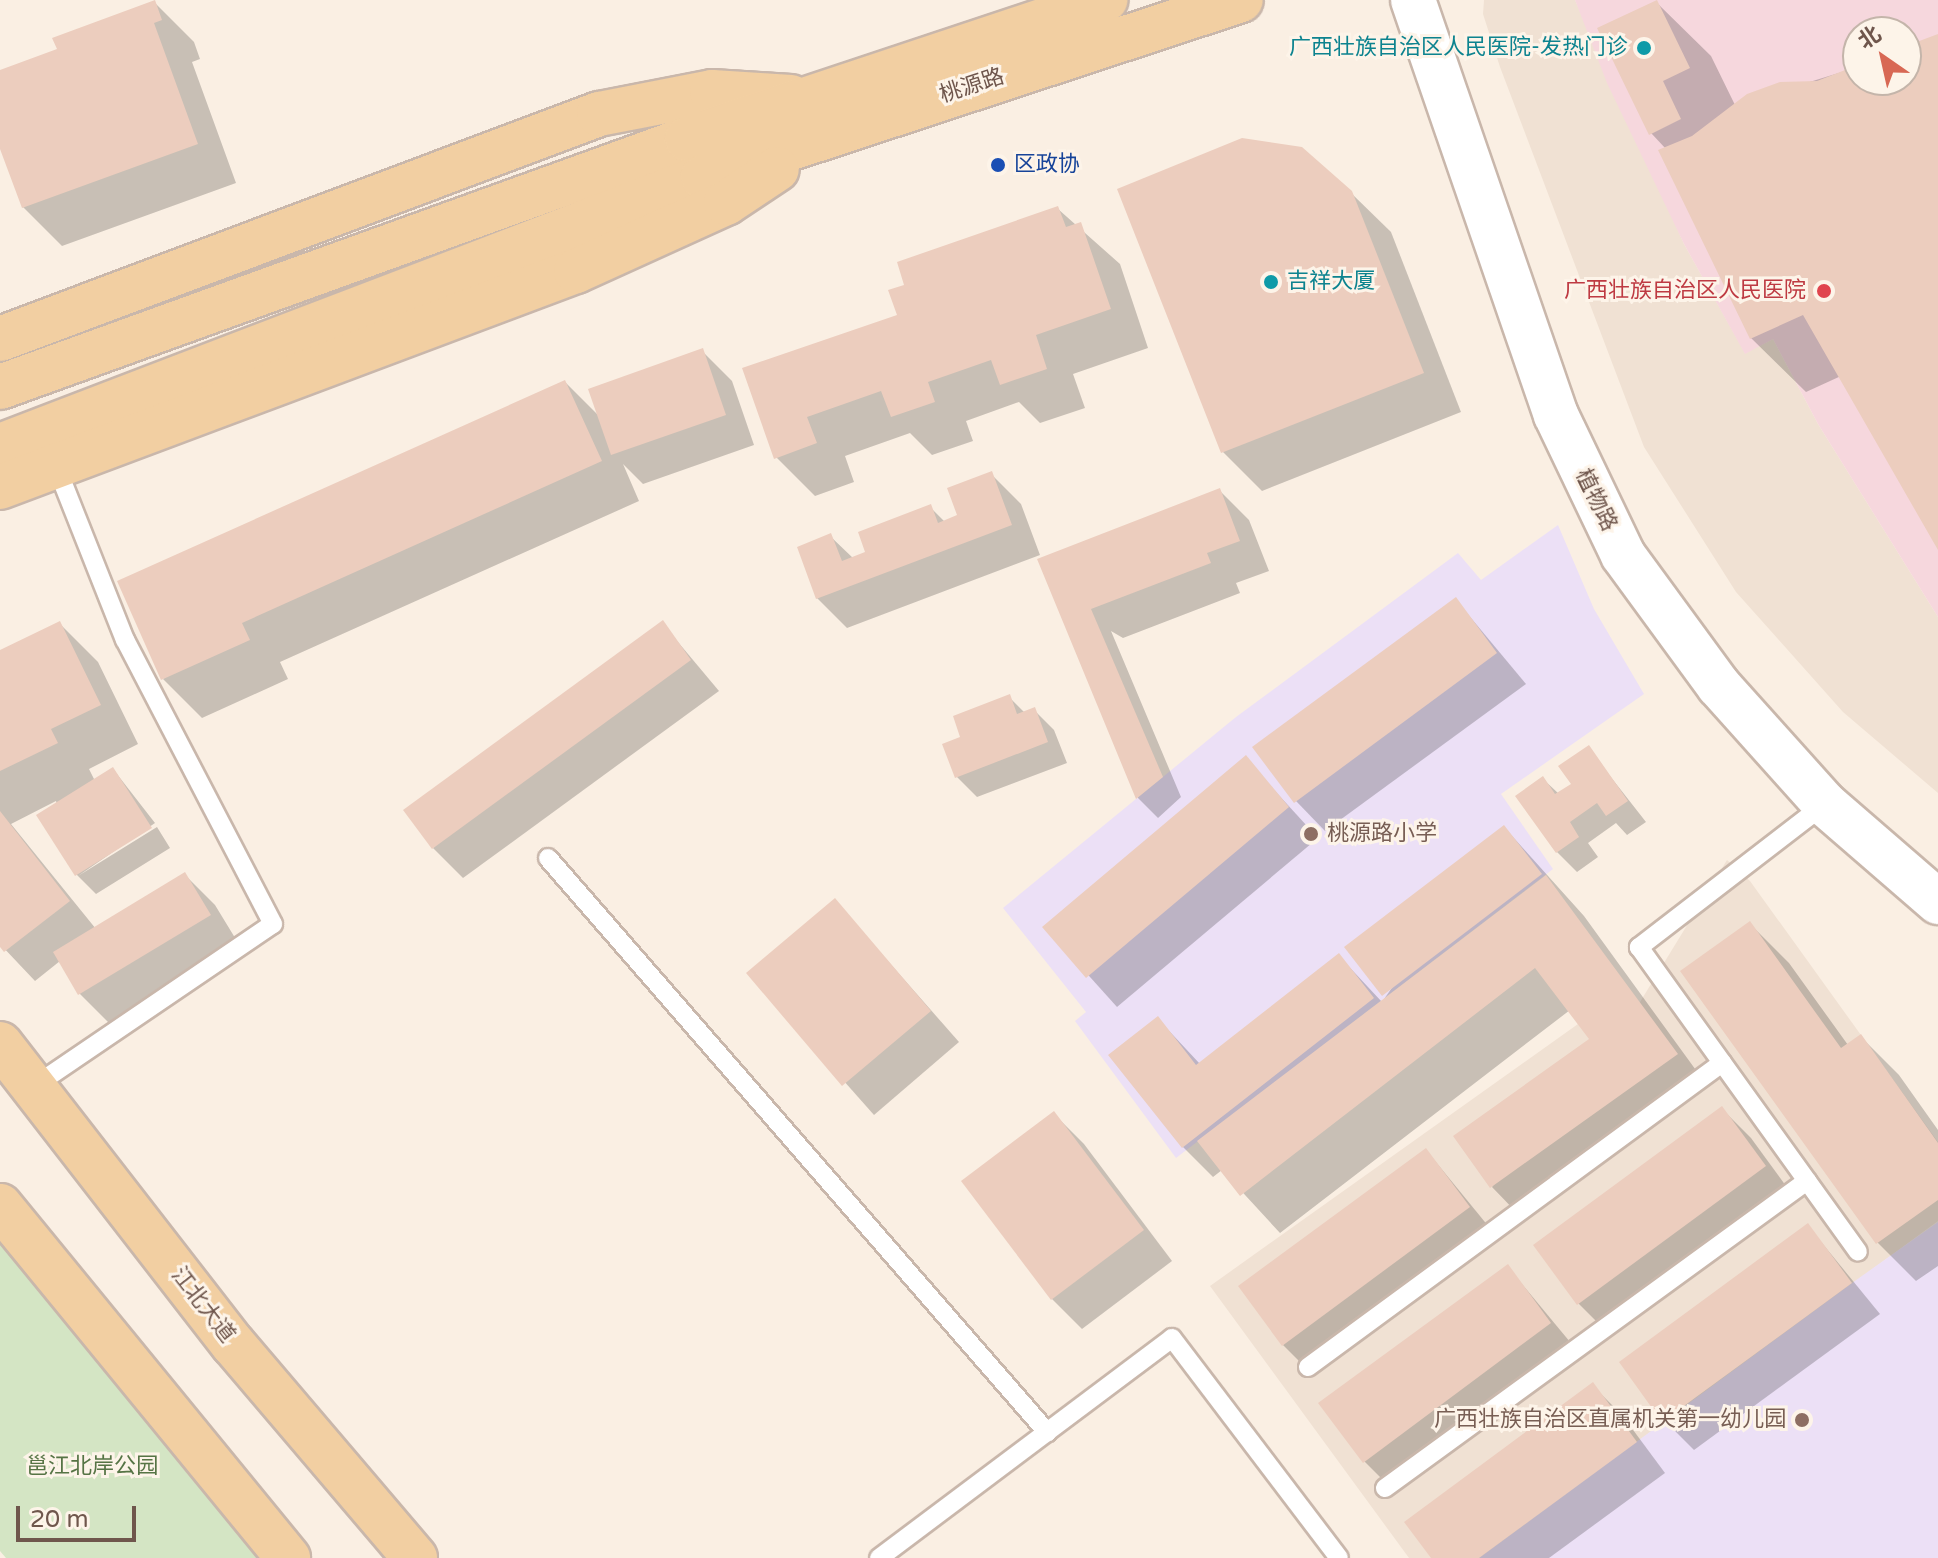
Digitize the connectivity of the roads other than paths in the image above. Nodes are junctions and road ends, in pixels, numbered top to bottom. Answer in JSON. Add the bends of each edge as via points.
{"nodes":[{"id":1,"x":1241,"y":0,"type":"edge"},
{"id":2,"x":1413,"y":0,"type":"edge"},
{"id":3,"x":1087,"y":4,"type":"edge"},
{"id":4,"x":830,"y":114,"type":"junction"},
{"id":5,"x":695,"y":158,"type":"junction"},
{"id":6,"x":0,"y":339,"type":"edge"},
{"id":7,"x":0,"y":387,"type":"edge"},
{"id":8,"x":0,"y":446,"type":"edge"},
{"id":9,"x":55,"y":466,"type":"junction"},
{"id":10,"x":0,"y":487,"type":"edge"},
{"id":11,"x":1825,"y":804,"type":"junction"},
{"id":12,"x":548,"y":858,"type":"dead end"},
{"id":13,"x":1933,"y":889,"type":"edge"},
{"id":14,"x":0,"y":1044,"type":"edge"},
{"id":15,"x":1722,"y":1063,"type":"junction"},
{"id":16,"x":33,"y":1087,"type":"junction"},
{"id":17,"x":1807,"y":1181,"type":"junction"},
{"id":18,"x":0,"y":1206,"type":"edge"},
{"id":19,"x":1858,"y":1252,"type":"dead end"},
{"id":20,"x":1308,"y":1367,"type":"dead end"},
{"id":21,"x":1047,"y":1432,"type":"junction"},
{"id":22,"x":1385,"y":1488,"type":"dead end"},
{"id":23,"x":288,"y":1558,"type":"edge"},
{"id":24,"x":415,"y":1558,"type":"edge"},
{"id":25,"x":879,"y":1558,"type":"edge"},
{"id":26,"x":1339,"y":1558,"type":"edge"}],
"edges":[{"from":1,"to":4,"type":"main road","name":"桃源路"},
{"from":2,"to":11,"type":"main road","name":"植物路","via":[[1556,415],[1623,555],[1719,686]]},
{"from":3,"to":4,"type":"main road","name":"桃源路"},
{"from":4,"to":5,"type":"main road","name":"桃源路"},
{"from":4,"to":6,"type":"main road","via":[[712,92],[599,114]]},
{"from":4,"to":9,"type":"main road","via":[[726,203],[576,271]]},
{"from":5,"to":7,"type":"main road"},
{"from":5,"to":8,"type":"main road"},
{"from":9,"to":10,"type":"main road"},
{"from":9,"to":16,"type":"lane","via":[[125,640],[273,924]]},
{"from":11,"to":13,"type":"main road","name":"植物路"},
{"from":11,"to":15,"type":"lane","via":[[1639,947]]},
{"from":12,"to":21,"type":"lane"},
{"from":14,"to":16,"type":"main road","name":"江北大道"},
{"from":15,"to":17,"type":"lane"},
{"from":15,"to":20,"type":"lane"},
{"from":16,"to":24,"type":"main road","name":"江北大道","via":[[233,1344]]},
{"from":17,"to":19,"type":"lane"},
{"from":17,"to":22,"type":"lane"},
{"from":18,"to":23,"type":"main road"},
{"from":21,"to":25,"type":"lane"},
{"from":21,"to":26,"type":"lane","via":[[1172,1338]]}]}
